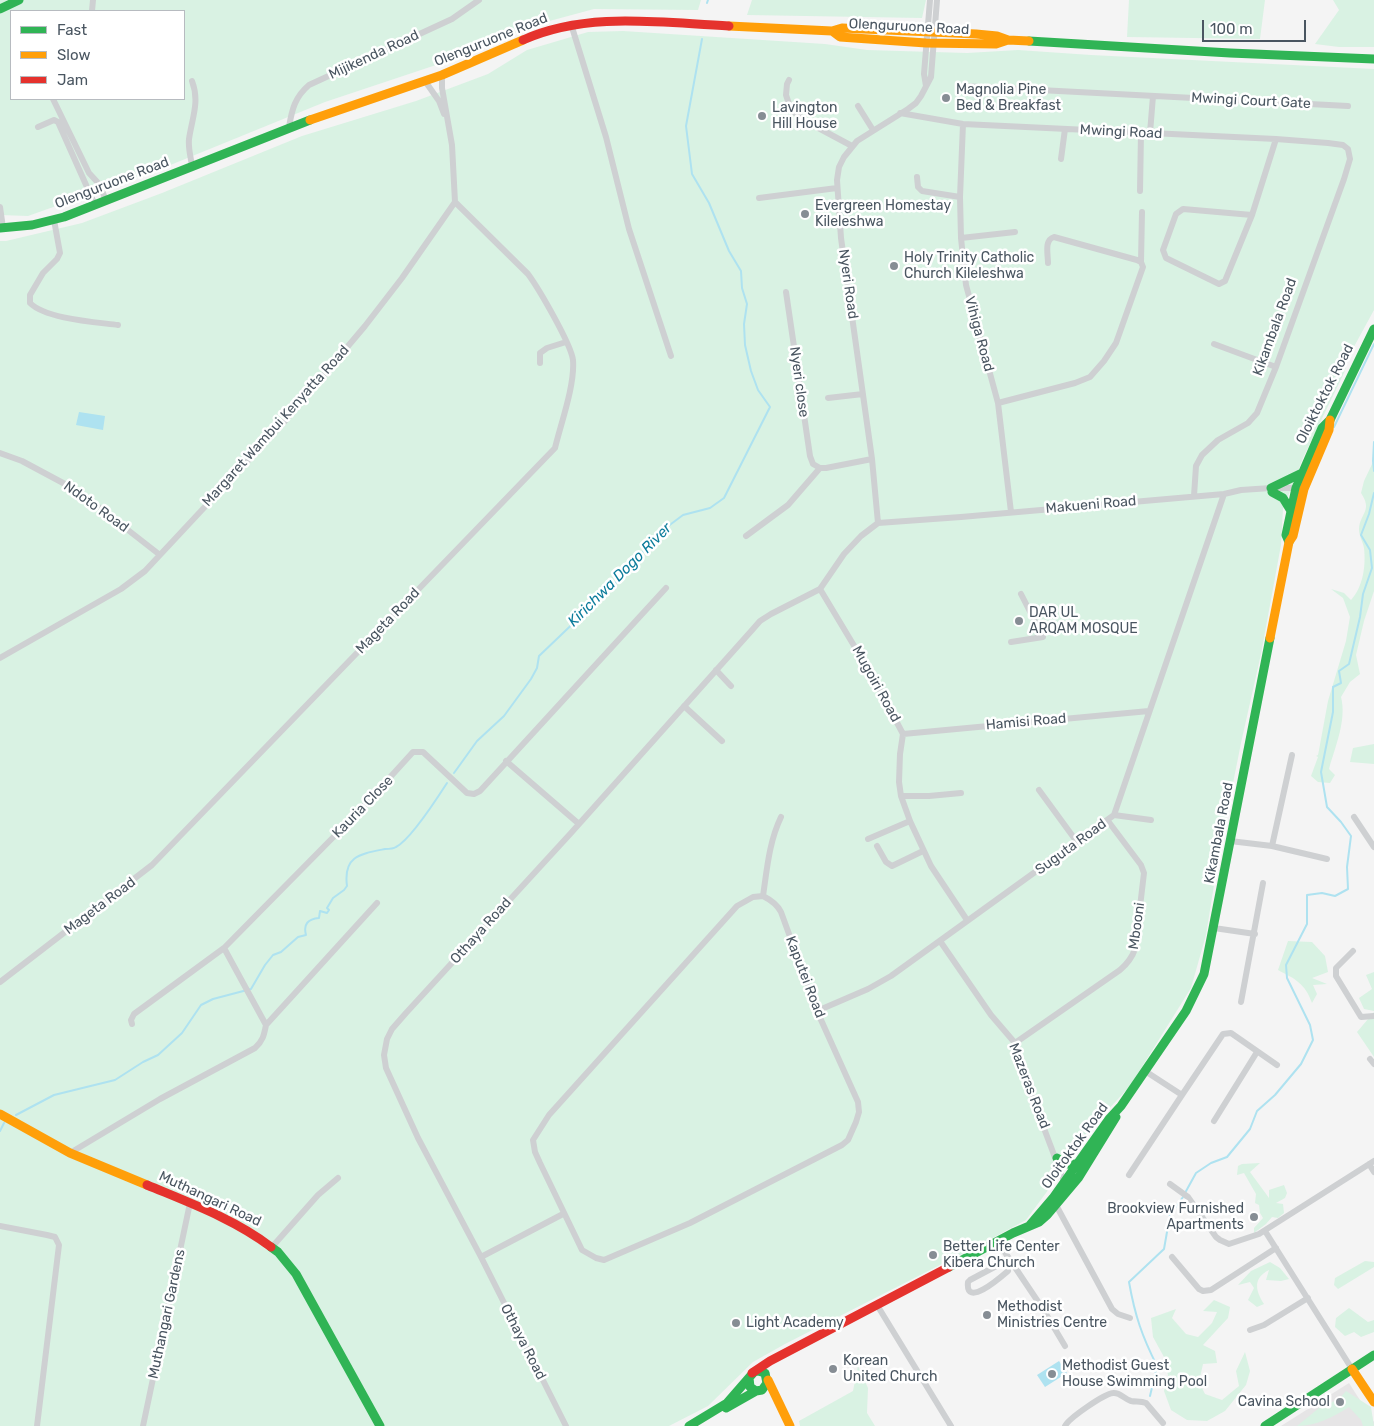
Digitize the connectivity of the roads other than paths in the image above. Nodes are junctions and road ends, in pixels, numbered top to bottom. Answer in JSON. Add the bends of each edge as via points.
{"nodes":[{"id":1,"x":20,"y":0,"type":"edge"},
{"id":2,"x":480,"y":0,"type":"edge"},
{"id":3,"x":930,"y":0,"type":"edge"},
{"id":4,"x":937,"y":0,"type":"edge"},
{"id":5,"x":0,"y":9,"type":"edge"},
{"id":6,"x":571,"y":24,"type":"junction"},
{"id":7,"x":832,"y":31,"type":"junction"},
{"id":8,"x":931,"y":32,"type":"junction"},
{"id":9,"x":1008,"y":40,"type":"junction"},
{"id":10,"x":930,"y":43,"type":"junction"},
{"id":11,"x":1374,"y":60,"type":"edge"},
{"id":12,"x":442,"y":75,"type":"junction"},
{"id":13,"x":789,"y":80,"type":"dead end"},
{"id":14,"x":192,"y":81,"type":"dead end"},
{"id":15,"x":425,"y":81,"type":"junction"},
{"id":16,"x":962,"y":86,"type":"dead end"},
{"id":17,"x":1153,"y":96,"type":"junction"},
{"id":18,"x":53,"y":100,"type":"edge"},
{"id":19,"x":858,"y":106,"type":"dead end"},
{"id":20,"x":1348,"y":106,"type":"dead end"},
{"id":21,"x":900,"y":113,"type":"junction"},
{"id":22,"x":448,"y":124,"type":"junction"},
{"id":23,"x":963,"y":124,"type":"junction"},
{"id":24,"x":38,"y":127,"type":"dead end"},
{"id":25,"x":289,"y":127,"type":"junction"},
{"id":26,"x":1066,"y":129,"type":"junction"},
{"id":27,"x":873,"y":130,"type":"junction"},
{"id":28,"x":1141,"y":133,"type":"junction"},
{"id":29,"x":1150,"y":133,"type":"junction"},
{"id":30,"x":1276,"y":139,"type":"junction"},
{"id":31,"x":852,"y":146,"type":"junction"},
{"id":32,"x":1343,"y":146,"type":"joint"},
{"id":33,"x":1061,"y":159,"type":"dead end"},
{"id":34,"x":192,"y":167,"type":"junction"},
{"id":35,"x":917,"y":177,"type":"dead end"},
{"id":36,"x":838,"y":188,"type":"junction"},
{"id":37,"x":1140,"y":191,"type":"dead end"},
{"id":38,"x":960,"y":197,"type":"junction"},
{"id":39,"x":759,"y":198,"type":"dead end"},
{"id":40,"x":106,"y":202,"type":"junction"},
{"id":41,"x":455,"y":202,"type":"junction"},
{"id":42,"x":95,"y":205,"type":"junction"},
{"id":43,"x":0,"y":207,"type":"edge"},
{"id":44,"x":1142,"y":212,"type":"dead end"},
{"id":45,"x":1252,"y":215,"type":"junction"},
{"id":46,"x":54,"y":220,"type":"junction"},
{"id":47,"x":2,"y":228,"type":"edge"},
{"id":48,"x":1015,"y":232,"type":"dead end"},
{"id":49,"x":961,"y":238,"type":"junction"},
{"id":50,"x":1141,"y":262,"type":"junction"},
{"id":51,"x":1048,"y":263,"type":"dead end"},
{"id":52,"x":786,"y":292,"type":"dead end"},
{"id":53,"x":118,"y":325,"type":"dead end"},
{"id":54,"x":1374,"y":328,"type":"edge"},
{"id":55,"x":566,"y":342,"type":"junction"},
{"id":56,"x":1214,"y":344,"type":"dead end"},
{"id":57,"x":671,"y":356,"type":"dead end"},
{"id":58,"x":540,"y":363,"type":"dead end"},
{"id":59,"x":1276,"y":367,"type":"junction"},
{"id":60,"x":863,"y":394,"type":"junction"},
{"id":61,"x":828,"y":398,"type":"dead end"},
{"id":62,"x":998,"y":403,"type":"junction"},
{"id":63,"x":1330,"y":420,"type":"junction"},
{"id":64,"x":0,"y":453,"type":"edge"},
{"id":65,"x":872,"y":459,"type":"junction"},
{"id":66,"x":820,"y":468,"type":"junction"},
{"id":67,"x":1302,"y":473,"type":"junction"},
{"id":68,"x":1271,"y":490,"type":"junction"},
{"id":69,"x":1299,"y":491,"type":"junction"},
{"id":70,"x":1224,"y":494,"type":"junction"},
{"id":71,"x":1194,"y":496,"type":"junction"},
{"id":72,"x":1291,"y":511,"type":"junction"},
{"id":73,"x":1011,"y":512,"type":"junction"},
{"id":74,"x":878,"y":522,"type":"junction"},
{"id":75,"x":746,"y":536,"type":"dead end"},
{"id":76,"x":1289,"y":542,"type":"junction"},
{"id":77,"x":160,"y":555,"type":"junction"},
{"id":78,"x":666,"y":588,"type":"dead end"},
{"id":79,"x":820,"y":589,"type":"junction"},
{"id":80,"x":1021,"y":594,"type":"dead end"},
{"id":81,"x":1011,"y":642,"type":"dead end"},
{"id":82,"x":0,"y":658,"type":"edge"},
{"id":83,"x":716,"y":670,"type":"junction"},
{"id":84,"x":731,"y":686,"type":"dead end"},
{"id":85,"x":684,"y":706,"type":"junction"},
{"id":86,"x":1149,"y":711,"type":"junction"},
{"id":87,"x":903,"y":734,"type":"junction"},
{"id":88,"x":722,"y":741,"type":"dead end"},
{"id":89,"x":1292,"y":755,"type":"dead end"},
{"id":90,"x":506,"y":761,"type":"junction"},
{"id":91,"x":1039,"y":790,"type":"dead end"},
{"id":92,"x":961,"y":793,"type":"dead end"},
{"id":93,"x":901,"y":796,"type":"junction"},
{"id":94,"x":1114,"y":815,"type":"junction"},
{"id":95,"x":781,"y":817,"type":"dead end"},
{"id":96,"x":1354,"y":817,"type":"dead end"},
{"id":97,"x":1151,"y":820,"type":"dead end"},
{"id":98,"x":910,"y":821,"type":"junction"},
{"id":99,"x":1108,"y":821,"type":"junction"},
{"id":100,"x":579,"y":824,"type":"junction"},
{"id":101,"x":868,"y":839,"type":"dead end"},
{"id":102,"x":1230,"y":841,"type":"junction"},
{"id":103,"x":1077,"y":842,"type":"junction"},
{"id":104,"x":878,"y":846,"type":"dead end"},
{"id":105,"x":1272,"y":846,"type":"junction"},
{"id":106,"x":1374,"y":847,"type":"edge"},
{"id":107,"x":923,"y":851,"type":"junction"},
{"id":108,"x":1327,"y":859,"type":"dead end"},
{"id":109,"x":1263,"y":883,"type":"dead end"},
{"id":110,"x":763,"y":896,"type":"junction"},
{"id":111,"x":377,"y":903,"type":"dead end"},
{"id":112,"x":968,"y":920,"type":"junction"},
{"id":113,"x":1214,"y":928,"type":"junction"},
{"id":114,"x":1255,"y":934,"type":"junction"},
{"id":115,"x":940,"y":941,"type":"junction"},
{"id":116,"x":224,"y":948,"type":"junction"},
{"id":117,"x":1352,"y":950,"type":"dead end"},
{"id":118,"x":0,"y":982,"type":"edge"},
{"id":119,"x":1242,"y":1002,"type":"dead end"},
{"id":120,"x":817,"y":1011,"type":"junction"},
{"id":121,"x":1374,"y":1016,"type":"edge"},
{"id":122,"x":132,"y":1024,"type":"dead end"},
{"id":123,"x":266,"y":1025,"type":"junction"},
{"id":124,"x":1015,"y":1043,"type":"junction"},
{"id":125,"x":1256,"y":1052,"type":"junction"},
{"id":126,"x":1277,"y":1065,"type":"dead end"},
{"id":127,"x":1146,"y":1071,"type":"junction"},
{"id":128,"x":1182,"y":1095,"type":"junction"},
{"id":129,"x":1121,"y":1106,"type":"junction"},
{"id":130,"x":0,"y":1114,"type":"edge"},
{"id":131,"x":1214,"y":1121,"type":"dead end"},
{"id":132,"x":70,"y":1153,"type":"junction"},
{"id":133,"x":1056,"y":1158,"type":"junction"},
{"id":134,"x":1088,"y":1162,"type":"junction"},
{"id":135,"x":1372,"y":1163,"type":"edge"},
{"id":136,"x":1077,"y":1164,"type":"junction"},
{"id":137,"x":1374,"y":1172,"type":"edge"},
{"id":138,"x":1129,"y":1175,"type":"dead end"},
{"id":139,"x":338,"y":1178,"type":"dead end"},
{"id":140,"x":1067,"y":1180,"type":"junction"},
{"id":141,"x":1170,"y":1184,"type":"dead end"},
{"id":142,"x":190,"y":1203,"type":"junction"},
{"id":143,"x":1056,"y":1205,"type":"junction"},
{"id":144,"x":563,"y":1214,"type":"junction"},
{"id":145,"x":1030,"y":1225,"type":"junction"},
{"id":146,"x":0,"y":1226,"type":"edge"},
{"id":147,"x":1265,"y":1231,"type":"junction"},
{"id":148,"x":998,"y":1242,"type":"junction"},
{"id":149,"x":272,"y":1247,"type":"junction"},
{"id":150,"x":1276,"y":1248,"type":"junction"},
{"id":151,"x":481,"y":1257,"type":"junction"},
{"id":152,"x":1172,"y":1257,"type":"dead end"},
{"id":153,"x":1002,"y":1263,"type":"dead end"},
{"id":154,"x":1008,"y":1272,"type":"dead end"},
{"id":155,"x":1308,"y":1298,"type":"junction"},
{"id":156,"x":877,"y":1305,"type":"junction"},
{"id":157,"x":1130,"y":1318,"type":"dead end"},
{"id":158,"x":1250,"y":1330,"type":"dead end"},
{"id":159,"x":1065,"y":1346,"type":"dead end"},
{"id":160,"x":790,"y":1351,"type":"junction"},
{"id":161,"x":1374,"y":1355,"type":"edge"},
{"id":162,"x":1352,"y":1369,"type":"junction"},
{"id":163,"x":750,"y":1375,"type":"junction"},
{"id":164,"x":768,"y":1380,"type":"junction"},
{"id":165,"x":758,"y":1391,"type":"junction"},
{"id":166,"x":1374,"y":1402,"type":"edge"},
{"id":167,"x":716,"y":1412,"type":"junction"},
{"id":168,"x":788,"y":1423,"type":"edge"},
{"id":169,"x":1163,"y":1423,"type":"dead end"},
{"id":170,"x":37,"y":1426,"type":"edge"},
{"id":171,"x":144,"y":1426,"type":"edge"},
{"id":172,"x":380,"y":1426,"type":"edge"},
{"id":173,"x":566,"y":1426,"type":"edge"},
{"id":174,"x":689,"y":1426,"type":"edge"},
{"id":175,"x":951,"y":1426,"type":"edge"},
{"id":176,"x":1065,"y":1426,"type":"edge"},
{"id":177,"x":1265,"y":1426,"type":"edge"}],
"edges":[{"from":1,"to":5,"type":"street"},
{"from":2,"to":25,"type":"street","name":"Mijikenda Road","via":[[452,19],[310,86],[296,100]]},
{"from":3,"to":8,"type":"street","name":"Nyeri Road"},
{"from":4,"to":8,"type":"street","name":"Nyeri Road"},
{"from":6,"to":7,"type":"street","name":"Olenguruone Road","via":[[606,21]]},
{"from":6,"to":12,"type":"street","name":"Olenguruone Road","via":[[538,33]]},
{"from":6,"to":57,"type":"street","via":[[606,137],[629,229]]},
{"from":7,"to":8,"type":"street","via":[[842,28]]},
{"from":7,"to":10,"type":"street","name":"Olenguruone Road","via":[[840,37]]},
{"from":8,"to":9,"type":"street","via":[[997,36]]},
{"from":8,"to":10,"type":"street","name":"Nyeri Road"},
{"from":9,"to":10,"type":"street","name":"Olenguruone Road","via":[[996,44]]},
{"from":9,"to":11,"type":"street","name":"Olenguruone Road"},
{"from":10,"to":21,"type":"street","name":"Nyeri Road","via":[[931,77],[916,103]]},
{"from":12,"to":15,"type":"street","name":"Olenguruone Road"},
{"from":12,"to":22,"type":"street"},
{"from":13,"to":31,"type":"street","via":[[786,95],[791,110]]},
{"from":14,"to":34,"type":"street","via":[[197,93],[189,140]]},
{"from":15,"to":22,"type":"street","via":[[440,101]]},
{"from":15,"to":25,"type":"street","name":"Olenguruone Road"},
{"from":16,"to":17,"type":"street","name":"Mwingi Court Gate"},
{"from":17,"to":20,"type":"street","name":"Mwingi Court Gate"},
{"from":17,"to":29,"type":"street"},
{"from":18,"to":40,"type":"street","via":[[89,173],[100,184]]},
{"from":19,"to":27,"type":"street"},
{"from":21,"to":23,"type":"street","name":"Mwingi Road"},
{"from":21,"to":27,"type":"street","name":"Nyeri Road"},
{"from":22,"to":41,"type":"street"},
{"from":23,"to":26,"type":"street","name":"Mwingi Road"},
{"from":23,"to":38,"type":"street","name":"Vihiga Road"},
{"from":24,"to":42,"type":"street","via":[[54,120],[58,122]]},
{"from":25,"to":34,"type":"street","name":"Olenguruone Road"},
{"from":26,"to":28,"type":"street","name":"Mwingi Road"},
{"from":26,"to":33,"type":"street"},
{"from":27,"to":31,"type":"street","name":"Nyeri Road"},
{"from":28,"to":29,"type":"street","name":"Mwingi Road"},
{"from":28,"to":37,"type":"street"},
{"from":29,"to":30,"type":"street","name":"Mwingi Road"},
{"from":30,"to":32,"type":"street","name":"Mwingi Road"},
{"from":30,"to":45,"type":"street"},
{"from":31,"to":36,"type":"street","name":"Nyeri Road","via":[[839,167]]},
{"from":32,"to":59,"type":"street","name":"Kikambala Road","via":[[1350,155],[1347,169]]},
{"from":34,"to":40,"type":"street","name":"Olenguruone Road"},
{"from":35,"to":38,"type":"street","via":[[922,191]]},
{"from":36,"to":39,"type":"street"},
{"from":36,"to":60,"type":"street","name":"Nyeri Road","via":[[841,238]]},
{"from":38,"to":49,"type":"street","name":"Vihiga Road"},
{"from":40,"to":42,"type":"street","name":"Olenguruone Road"},
{"from":41,"to":55,"type":"street","name":"Mageta Road","via":[[528,274]]},
{"from":41,"to":77,"type":"street","name":"Margaret Wambui Kenyatta Road","via":[[365,326],[284,422]]},
{"from":42,"to":46,"type":"street","name":"Olenguruone Road"},
{"from":43,"to":47,"type":"street"},
{"from":44,"to":50,"type":"street"},
{"from":45,"to":45,"type":"street","via":[[1222,283],[1205,278],[1164,255],[1163,250],[1179,210]]},
{"from":46,"to":47,"type":"street","name":"Olenguruone Road"},
{"from":46,"to":53,"type":"street","via":[[60,253],[43,273],[30,295],[30,303],[64,318]]},
{"from":48,"to":49,"type":"street"},
{"from":49,"to":62,"type":"street","name":"Vihiga Road","via":[[970,302]]},
{"from":50,"to":51,"type":"street","via":[[1054,237],[1048,241]]},
{"from":50,"to":62,"type":"street","via":[[1143,271],[1116,343],[1090,376]]},
{"from":52,"to":66,"type":"street","name":"Nyeri close","via":[[810,456],[813,464]]},
{"from":54,"to":63,"type":"street","name":"Oloiktoktok Road"},
{"from":55,"to":58,"type":"street","via":[[544,349],[540,353]]},
{"from":55,"to":118,"type":"street","name":"Mageta Road","via":[[572,355],[572,375],[555,448],[158,860]]},
{"from":56,"to":59,"type":"street"},
{"from":59,"to":71,"type":"street","name":"Kikambala Road","via":[[1253,419],[1209,447],[1198,460]]},
{"from":60,"to":61,"type":"street"},
{"from":60,"to":65,"type":"street","name":"Nyeri Road"},
{"from":62,"to":73,"type":"street","name":"Vihiga Road"},
{"from":63,"to":67,"type":"street","name":"Oloiktoktok Road","via":[[1322,428]]},
{"from":63,"to":69,"type":"street","via":[[1329,430]]},
{"from":64,"to":77,"type":"street","name":"Ndoto Road","via":[[78,491]]},
{"from":65,"to":66,"type":"street"},
{"from":65,"to":74,"type":"street","name":"Nyeri Road"},
{"from":66,"to":75,"type":"street","via":[[788,505]]},
{"from":67,"to":68,"type":"street"},
{"from":67,"to":69,"type":"street","name":"Oloiktoktok Road"},
{"from":68,"to":69,"type":"street","name":"Makueni Road"},
{"from":68,"to":70,"type":"street","name":"Makueni Road"},
{"from":68,"to":72,"type":"street","via":[[1283,498]]},
{"from":69,"to":72,"type":"street"},
{"from":69,"to":76,"type":"street","via":[[1293,536]]},
{"from":70,"to":71,"type":"street","name":"Makueni Road"},
{"from":70,"to":86,"type":"street","name":"Suguta Road"},
{"from":71,"to":73,"type":"street","name":"Makueni Road"},
{"from":72,"to":76,"type":"street","via":[[1286,535]]},
{"from":73,"to":74,"type":"street","name":"Makueni Road"},
{"from":74,"to":79,"type":"street","name":"Othaya Road","via":[[844,554]]},
{"from":76,"to":102,"type":"street","name":"Kikambala Road"},
{"from":77,"to":82,"type":"street","name":"Margaret Wambui Kenyatta Road","via":[[121,589]]},
{"from":78,"to":90,"type":"street","name":"Kauria Close"},
{"from":79,"to":83,"type":"street","name":"Othaya Road","via":[[760,622]]},
{"from":79,"to":87,"type":"street","name":"Mugoiri Road"},
{"from":80,"to":81,"type":"street","via":[[1043,637]]},
{"from":83,"to":84,"type":"street"},
{"from":83,"to":85,"type":"street","name":"Othaya Road"},
{"from":85,"to":88,"type":"street"},
{"from":85,"to":100,"type":"street","name":"Othaya Road"},
{"from":86,"to":87,"type":"street","name":"Hamisi Road"},
{"from":86,"to":94,"type":"street","name":"Suguta Road"},
{"from":87,"to":93,"type":"street","name":"Mugoiri Road","via":[[899,764]]},
{"from":89,"to":105,"type":"street"},
{"from":90,"to":100,"type":"street"},
{"from":90,"to":116,"type":"street","name":"Kauria Close","via":[[480,791],[471,794],[422,752],[413,752],[364,808]]},
{"from":91,"to":103,"type":"street"},
{"from":92,"to":93,"type":"street"},
{"from":93,"to":98,"type":"street","name":"Mugoiri Road"},
{"from":94,"to":97,"type":"street"},
{"from":94,"to":99,"type":"street","name":"Suguta Road"},
{"from":95,"to":110,"type":"street","via":[[769,853]]},
{"from":96,"to":106,"type":"street"},
{"from":98,"to":101,"type":"street"},
{"from":98,"to":107,"type":"street","name":"Mugoiri Road"},
{"from":99,"to":103,"type":"street","name":"Suguta Road"},
{"from":99,"to":124,"type":"street","name":"Mbooni","via":[[1144,873],[1136,949],[1120,970]]},
{"from":100,"to":151,"type":"street","name":"Othaya Road","via":[[392,1029],[384,1050],[386,1068],[414,1129]]},
{"from":102,"to":105,"type":"street"},
{"from":102,"to":113,"type":"street","name":"Kikambala Road"},
{"from":103,"to":112,"type":"street","name":"Suguta Road"},
{"from":104,"to":107,"type":"street","via":[[886,862],[892,866]]},
{"from":105,"to":108,"type":"street"},
{"from":107,"to":112,"type":"street","name":"Mugoiri Road"},
{"from":109,"to":114,"type":"street"},
{"from":110,"to":120,"type":"street","name":"Kaputei Road","via":[[781,912]]},
{"from":110,"to":144,"type":"street","name":"Kaputei Road","via":[[752,897],[737,906],[549,1115],[533,1140],[535,1152]]},
{"from":111,"to":123,"type":"street"},
{"from":112,"to":115,"type":"street","name":"Suguta Road"},
{"from":113,"to":114,"type":"street"},
{"from":113,"to":127,"type":"street","name":"Kikambala Road","via":[[1204,974],[1196,993]]},
{"from":114,"to":119,"type":"street"},
{"from":115,"to":120,"type":"street","name":"Suguta Road","via":[[891,976]]},
{"from":115,"to":124,"type":"street","name":"Mazeras Road","via":[[991,1015]]},
{"from":116,"to":122,"type":"street","name":"Kauria Close","via":[[134,1014]]},
{"from":116,"to":123,"type":"street"},
{"from":117,"to":121,"type":"street","via":[[1336,968],[1336,976],[1361,1016]]},
{"from":120,"to":144,"type":"street","name":"Kaputei Road","via":[[858,1102],[859,1112],[848,1140],[690,1223],[604,1260],[582,1250]]},
{"from":123,"to":132,"type":"street","via":[[264,1038],[255,1048],[160,1099]]},
{"from":124,"to":133,"type":"street","name":"Mazeras Road"},
{"from":125,"to":126,"type":"street"},
{"from":125,"to":128,"type":"street","via":[[1231,1033],[1224,1034]]},
{"from":125,"to":131,"type":"street"},
{"from":127,"to":128,"type":"street"},
{"from":127,"to":129,"type":"street","name":"Kikambala Road"},
{"from":128,"to":138,"type":"street"},
{"from":129,"to":134,"type":"street","name":"Oloitoktok Road","via":[[1114,1123]]},
{"from":129,"to":136,"type":"street","name":"Oloitoktok Road"},
{"from":130,"to":132,"type":"street","name":"Muthangari Road"},
{"from":132,"to":142,"type":"street","name":"Muthangari Road"},
{"from":133,"to":136,"type":"street","via":[[1067,1164]]},
{"from":133,"to":140,"type":"street","name":"Mazeras Road"},
{"from":134,"to":140,"type":"street"},
{"from":134,"to":140,"type":"street","name":"Oloitoktok Road"},
{"from":135,"to":137,"type":"street"},
{"from":135,"to":147,"type":"street"},
{"from":136,"to":140,"type":"street","name":"Oloitoktok Road"},
{"from":139,"to":149,"type":"street"},
{"from":140,"to":143,"type":"street","name":"Oloitoktok Road"},
{"from":140,"to":145,"type":"street","name":"Oloitoktok Road"},
{"from":141,"to":147,"type":"street","via":[[1188,1198],[1216,1236],[1225,1243],[1234,1244]]},
{"from":142,"to":149,"type":"street","name":"Muthangari Road","via":[[253,1233]]},
{"from":142,"to":171,"type":"street","name":"Muthangari Gardens"},
{"from":143,"to":145,"type":"street","name":"Oloitoktok Road"},
{"from":143,"to":157,"type":"street","via":[[1112,1308]]},
{"from":144,"to":151,"type":"street"},
{"from":145,"to":148,"type":"street","name":"Oloitoktok Road"},
{"from":146,"to":170,"type":"street","via":[[47,1234],[59,1245]]},
{"from":147,"to":150,"type":"street"},
{"from":148,"to":156,"type":"street","name":"Oloitoktok Road"},
{"from":148,"to":159,"type":"street"},
{"from":149,"to":172,"type":"street","name":"Muthangari Road","via":[[296,1274]]},
{"from":150,"to":152,"type":"street","via":[[1207,1291],[1199,1289]]},
{"from":150,"to":155,"type":"street"},
{"from":151,"to":173,"type":"street","name":"Othaya Road"},
{"from":153,"to":154,"type":"street","via":[[970,1280],[968,1289],[974,1294],[979,1292]]},
{"from":155,"to":158,"type":"street"},
{"from":155,"to":162,"type":"street"},
{"from":156,"to":160,"type":"street","name":"Oloitoktok Road"},
{"from":156,"to":175,"type":"street"},
{"from":160,"to":163,"type":"street"},
{"from":160,"to":164,"type":"street","via":[[774,1363]]},
{"from":161,"to":162,"type":"street"},
{"from":162,"to":166,"type":"street"},
{"from":162,"to":177,"type":"street"},
{"from":163,"to":164,"type":"street","via":[[762,1372]]},
{"from":163,"to":165,"type":"street","via":[[749,1384]]},
{"from":163,"to":167,"type":"street","via":[[737,1393]]},
{"from":164,"to":165,"type":"street","via":[[767,1386]]},
{"from":164,"to":168,"type":"street"},
{"from":165,"to":167,"type":"street"},
{"from":165,"to":168,"type":"street","via":[[775,1401]]},
{"from":167,"to":174,"type":"street"},
{"from":169,"to":176,"type":"street","via":[[1146,1403],[1114,1393],[1076,1415]]}]}
